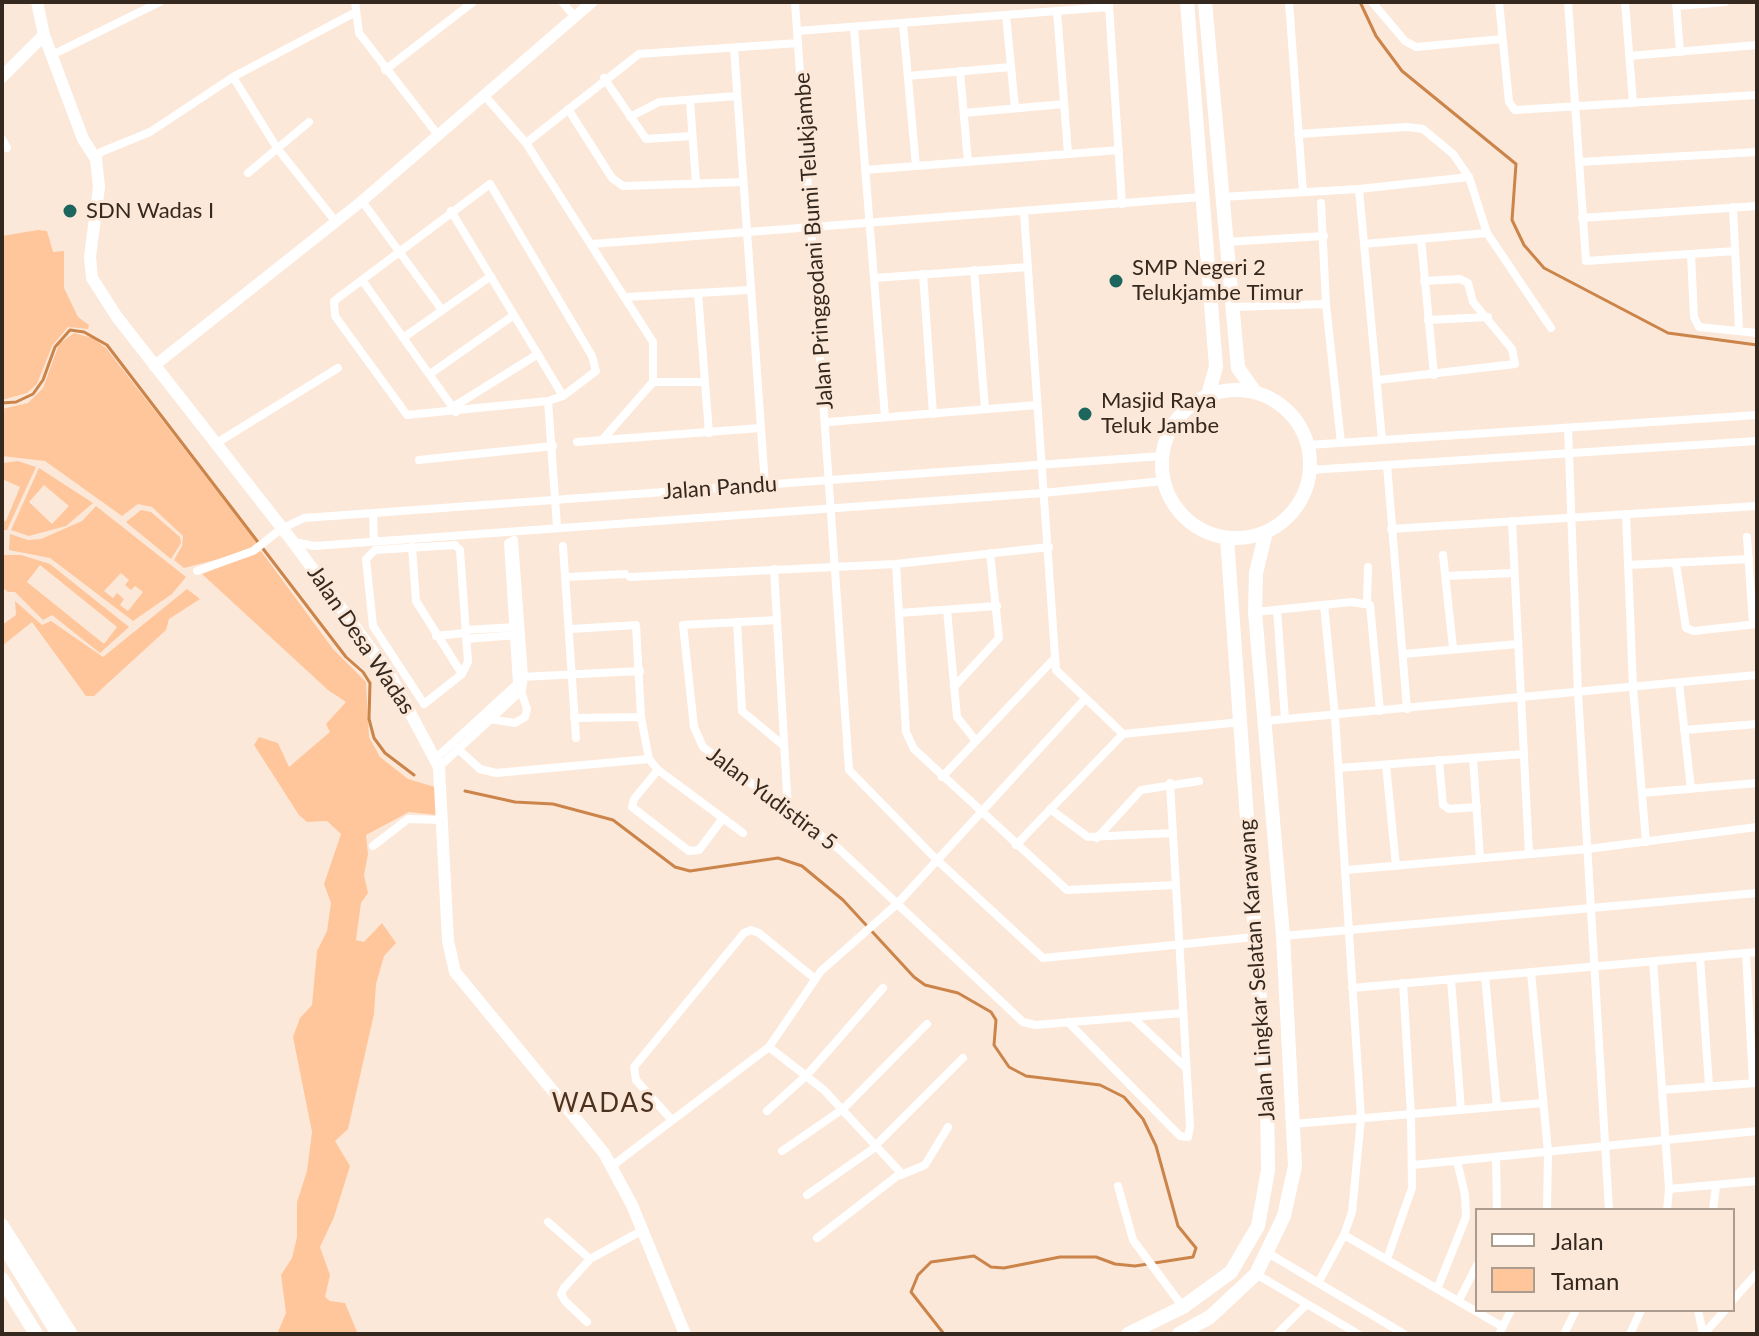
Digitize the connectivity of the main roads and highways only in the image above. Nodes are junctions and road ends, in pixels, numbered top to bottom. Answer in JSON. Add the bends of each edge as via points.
{"nodes":[{"id":1,"x":37,"y":2,"type":"edge"},
{"id":2,"x":1187,"y":2,"type":"edge"},
{"id":3,"x":1205,"y":2,"type":"edge"},
{"id":4,"x":44,"y":35,"type":"junction"},
{"id":5,"x":2,"y":77,"type":"edge"},
{"id":6,"x":1255,"y":392,"type":"junction"},
{"id":7,"x":1208,"y":395,"type":"junction"},
{"id":8,"x":1266,"y":532,"type":"junction"},
{"id":9,"x":1227,"y":538,"type":"junction"},
{"id":10,"x":1289,"y":1031,"type":"junction"},
{"id":11,"x":1262,"y":1036,"type":"junction"},
{"id":12,"x":2,"y":1224,"type":"edge"},
{"id":13,"x":2,"y":1243,"type":"edge"},
{"id":14,"x":2,"y":1279,"type":"edge"},
{"id":15,"x":36,"y":1334,"type":"edge"},
{"id":16,"x":58,"y":1334,"type":"edge"},
{"id":17,"x":72,"y":1334,"type":"edge"},
{"id":18,"x":685,"y":1334,"type":"edge"},
{"id":19,"x":1128,"y":1334,"type":"edge"},
{"id":20,"x":1179,"y":1334,"type":"edge"}],
"edges":[{"from":1,"to":4,"type":"main road","name":"Jalan Desa Wadas"},
{"from":2,"to":7,"type":"main road","via":[[1216,367]]},
{"from":3,"to":6,"type":"main road","via":[[1238,368]]},
{"from":4,"to":5,"type":"main road"},
{"from":4,"to":18,"type":"main road","name":"Jalan Desa Wadas","via":[[83,139],[96,159],[99,204],[89,268],[107,303],[390,675],[437,763],[448,941],[455,972],[587,1128],[612,1166]]},
{"from":6,"to":7,"type":"main road"},
{"from":6,"to":8,"type":"main road","via":[[1287,410],[1300,426],[1310,470],[1294,510]]},
{"from":7,"to":9,"type":"main road","via":[[1185,410],[1169,431],[1163,481],[1186,520]]},
{"from":8,"to":9,"type":"main road"},
{"from":8,"to":10,"type":"main road","name":"Jalan Lingkar Selatan Karawang","via":[[1256,573],[1255,612]]},
{"from":9,"to":11,"type":"main road","name":"Jalan Lingkar Selatan Karawang"},
{"from":10,"to":11,"type":"main road"},
{"from":10,"to":20,"type":"main road","name":"Jalan Lingkar Selatan Karawang","via":[[1295,1166],[1291,1192],[1256,1274],[1210,1317]]},
{"from":11,"to":19,"type":"main road","name":"Jalan Lingkar Selatan Karawang","via":[[1268,1170],[1252,1243],[1231,1272],[1183,1307]]},
{"from":12,"to":17,"type":"main road"},
{"from":13,"to":16,"type":"main road"},
{"from":14,"to":15,"type":"main road"}]}
